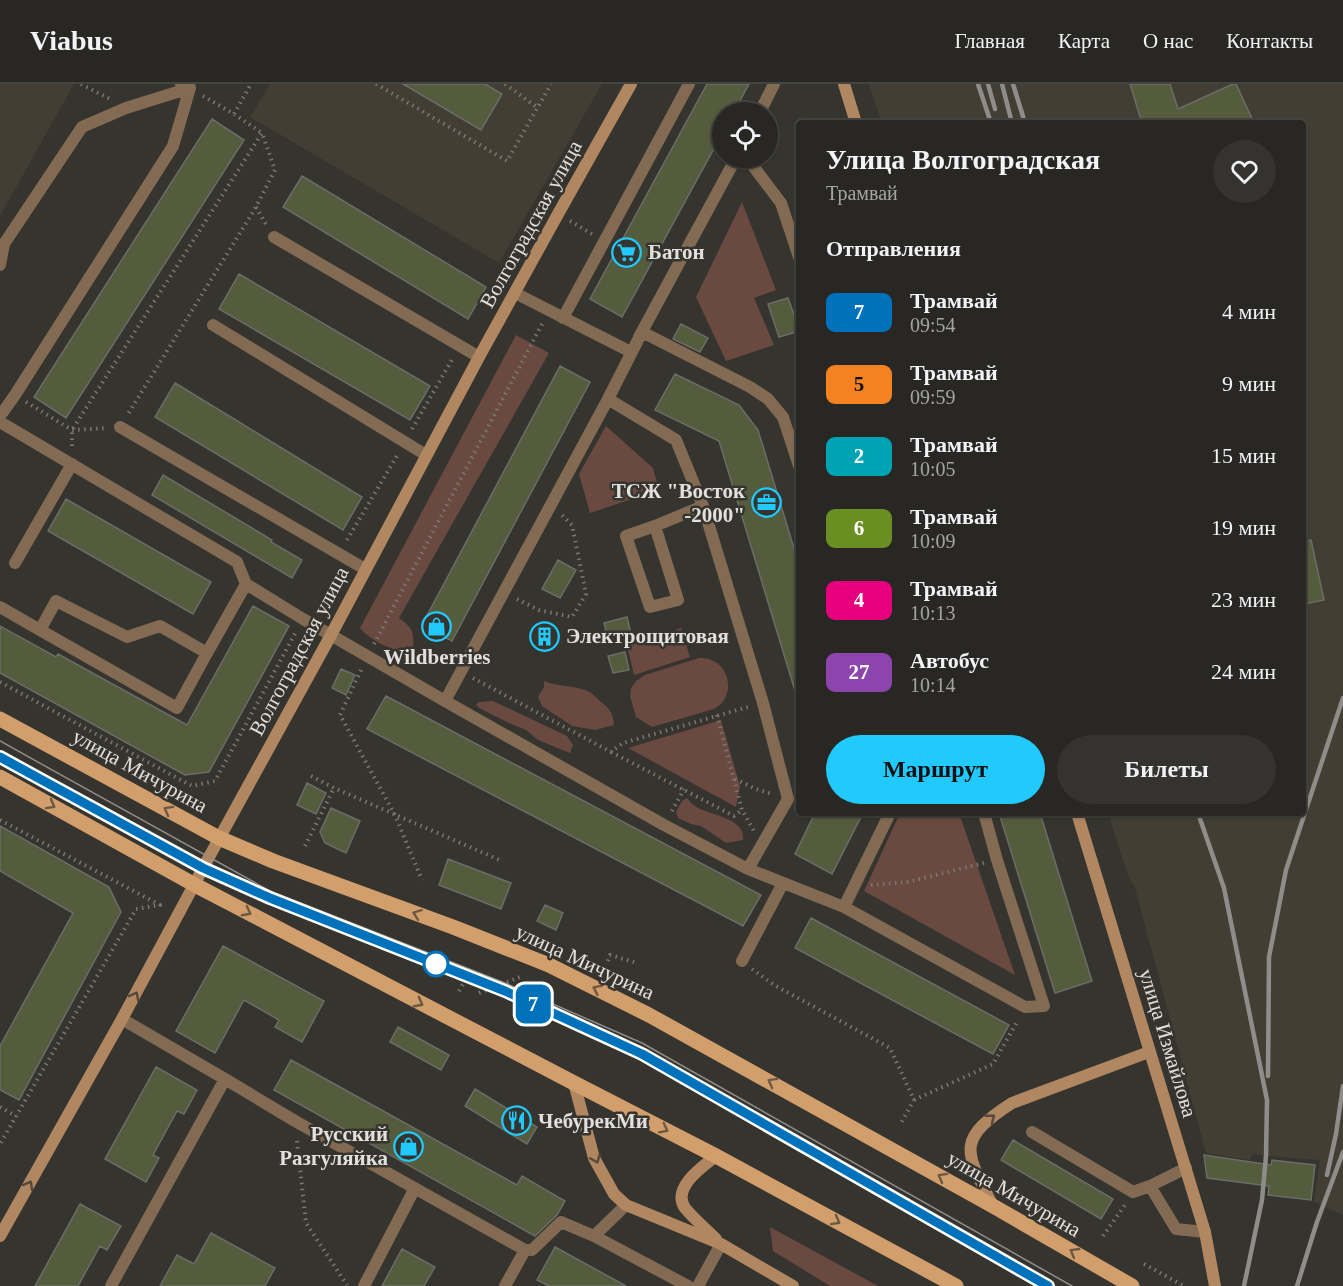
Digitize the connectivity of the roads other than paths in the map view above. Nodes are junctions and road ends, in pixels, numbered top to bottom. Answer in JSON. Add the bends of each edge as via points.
{"nodes":[{"id":1,"x":631,"y":84,"type":"edge"},
{"id":2,"x":689,"y":84,"type":"edge"},
{"id":3,"x":774,"y":84,"type":"edge"},
{"id":4,"x":844,"y":84,"type":"edge"},
{"id":5,"x":186,"y":86,"type":"edge"},
{"id":6,"x":765,"y":102,"type":"edge"},
{"id":7,"x":855,"y":120,"type":"edge"},
{"id":8,"x":731,"y":168,"type":"edge"},
{"id":9,"x":755,"y":168,"type":"edge"},
{"id":10,"x":274,"y":237,"type":"dead end"},
{"id":11,"x":796,"y":248,"type":"edge"},
{"id":12,"x":0,"y":265,"type":"edge"},
{"id":13,"x":515,"y":293,"type":"junction"},
{"id":14,"x":563,"y":318,"type":"junction"},
{"id":15,"x":213,"y":325,"type":"dead end"},
{"id":16,"x":642,"y":332,"type":"junction"},
{"id":17,"x":631,"y":352,"type":"junction"},
{"id":18,"x":479,"y":357,"type":"junction"},
{"id":19,"x":608,"y":399,"type":"junction"},
{"id":20,"x":0,"y":416,"type":"edge"},
{"id":21,"x":0,"y":422,"type":"edge"},
{"id":22,"x":120,"y":427,"type":"road end"},
{"id":23,"x":426,"y":455,"type":"junction"},
{"id":24,"x":796,"y":457,"type":"edge"},
{"id":25,"x":72,"y":464,"type":"junction"},
{"id":26,"x":703,"y":506,"type":"junction"},
{"id":27,"x":655,"y":526,"type":"junction"},
{"id":28,"x":15,"y":563,"type":"dead end"},
{"id":29,"x":365,"y":569,"type":"junction"},
{"id":30,"x":246,"y":585,"type":"junction"},
{"id":31,"x":0,"y":607,"type":"edge"},
{"id":32,"x":40,"y":630,"type":"junction"},
{"id":33,"x":331,"y":635,"type":"junction"},
{"id":34,"x":207,"y":653,"type":"junction"},
{"id":35,"x":445,"y":701,"type":"junction"},
{"id":36,"x":0,"y":719,"type":"edge"},
{"id":37,"x":0,"y":777,"type":"edge"},
{"id":38,"x":889,"y":816,"type":"edge"},
{"id":39,"x":985,"y":816,"type":"edge"},
{"id":40,"x":1078,"y":816,"type":"edge"},
{"id":41,"x":219,"y":838,"type":"junction"},
{"id":42,"x":748,"y":869,"type":"junction"},
{"id":43,"x":783,"y":883,"type":"junction"},
{"id":44,"x":195,"y":885,"type":"junction"},
{"id":45,"x":844,"y":907,"type":"junction"},
{"id":46,"x":742,"y":961,"type":"road end"},
{"id":47,"x":122,"y":1019,"type":"junction"},
{"id":48,"x":1149,"y":1052,"type":"junction"},
{"id":49,"x":225,"y":1079,"type":"junction"},
{"id":50,"x":574,"y":1083,"type":"junction"},
{"id":51,"x":1032,"y":1131,"type":"dead end"},
{"id":52,"x":716,"y":1156,"type":"junction"},
{"id":53,"x":1186,"y":1168,"type":"junction"},
{"id":54,"x":1150,"y":1186,"type":"junction"},
{"id":55,"x":416,"y":1188,"type":"junction"},
{"id":56,"x":626,"y":1205,"type":"junction"},
{"id":57,"x":993,"y":1206,"type":"junction"},
{"id":58,"x":1205,"y":1232,"type":"junction"},
{"id":59,"x":0,"y":1236,"type":"edge"},
{"id":60,"x":594,"y":1236,"type":"junction"},
{"id":61,"x":721,"y":1244,"type":"junction"},
{"id":62,"x":525,"y":1250,"type":"junction"},
{"id":63,"x":1128,"y":1284,"type":"edge"},
{"id":64,"x":111,"y":1286,"type":"edge"},
{"id":65,"x":364,"y":1286,"type":"edge"},
{"id":66,"x":505,"y":1286,"type":"edge"},
{"id":67,"x":688,"y":1286,"type":"edge"},
{"id":68,"x":698,"y":1286,"type":"edge"},
{"id":69,"x":793,"y":1286,"type":"edge"},
{"id":70,"x":956,"y":1286,"type":"edge"},
{"id":71,"x":1215,"y":1286,"type":"edge"}],
"edges":[{"from":1,"to":13,"type":"street","name":"Волгоградская улица"},
{"from":2,"to":14,"type":"lane"},
{"from":3,"to":6,"type":"lane"},
{"from":4,"to":7,"type":"street"},
{"from":5,"to":12,"type":"lane","via":[[82,127],[4,244]]},
{"from":5,"to":20,"type":"lane","via":[[173,146]]},
{"from":8,"to":16,"type":"lane"},
{"from":9,"to":11,"type":"lane","via":[[781,203]]},
{"from":10,"to":18,"type":"lane"},
{"from":13,"to":14,"type":"lane"},
{"from":13,"to":18,"type":"street","name":"Волгоградская улица"},
{"from":14,"to":17,"type":"lane"},
{"from":15,"to":23,"type":"lane"},
{"from":16,"to":17,"type":"lane"},
{"from":16,"to":24,"type":"lane","via":[[768,399],[783,417]]},
{"from":17,"to":19,"type":"lane"},
{"from":18,"to":23,"type":"street","name":"Волгоградская улица"},
{"from":19,"to":26,"type":"lane","via":[[676,440]]},
{"from":19,"to":35,"type":"lane"},
{"from":21,"to":25,"type":"lane"},
{"from":22,"to":29,"type":"lane"},
{"from":23,"to":29,"type":"street","name":"Волгоградская улица"},
{"from":25,"to":28,"type":"lane"},
{"from":25,"to":30,"type":"lane","via":[[237,562]]},
{"from":26,"to":27,"type":"lane"},
{"from":26,"to":42,"type":"lane","via":[[788,799]]},
{"from":27,"to":27,"type":"lane","via":[[626,536],[650,607],[678,600]]},
{"from":29,"to":33,"type":"street","name":"Волгоградская улица"},
{"from":30,"to":33,"type":"lane"},
{"from":30,"to":34,"type":"lane"},
{"from":31,"to":32,"type":"lane"},
{"from":32,"to":34,"type":"lane","via":[[56,601],[127,637],[160,626]]},
{"from":32,"to":34,"type":"lane","via":[[177,708]]},
{"from":33,"to":35,"type":"lane"},
{"from":33,"to":41,"type":"street","name":"Волгоградская улица"},
{"from":35,"to":42,"type":"lane"},
{"from":41,"to":36,"type":"main road","name":"улица Мичурина","one_way":true},
{"from":37,"to":44,"type":"main road","one_way":true},
{"from":38,"to":45,"type":"lane"},
{"from":39,"to":45,"type":"lane","via":[[1044,1006],[1025,1007]]},
{"from":40,"to":48,"type":"street","name":"улица Измайлова"},
{"from":41,"to":44,"type":"street","name":"Волгоградская улица"},
{"from":57,"to":41,"type":"main road","name":"улица Мичурина","one_way":true,"via":[[650,1015],[549,965]]},
{"from":42,"to":43,"type":"lane"},
{"from":43,"to":45,"type":"lane"},
{"from":43,"to":46,"type":"lane"},
{"from":47,"to":44,"type":"street","name":"Волгоградская улица","one_way":true},
{"from":44,"to":50,"type":"main road","one_way":true},
{"from":47,"to":49,"type":"lane"},
{"from":59,"to":47,"type":"street","name":"Волгоградская улица","one_way":true},
{"from":48,"to":53,"type":"street","name":"улица Измайлова"},
{"from":57,"to":48,"type":"street","one_way":true,"via":[[970,1150],[973,1136],[983,1124],[1012,1103]]},
{"from":49,"to":55,"type":"lane"},
{"from":49,"to":64,"type":"lane"},
{"from":50,"to":52,"type":"main road","one_way":true},
{"from":50,"to":56,"type":"street","one_way":true,"via":[[594,1158],[614,1194]]},
{"from":51,"to":54,"type":"lane","via":[[1133,1192]]},
{"from":52,"to":61,"type":"street","via":[[693,1174],[682,1192],[684,1206]]},
{"from":52,"to":70,"type":"main road","one_way":true},
{"from":53,"to":54,"type":"lane"},
{"from":53,"to":58,"type":"street","name":"улица Измайлова"},
{"from":54,"to":58,"type":"lane","via":[[1176,1229]]},
{"from":55,"to":62,"type":"lane"},
{"from":55,"to":65,"type":"lane"},
{"from":56,"to":60,"type":"lane"},
{"from":56,"to":61,"type":"street"},
{"from":63,"to":57,"type":"main road","name":"улица Мичурина","one_way":true},
{"from":58,"to":71,"type":"street","name":"улица Измайлова"},
{"from":60,"to":62,"type":"lane","via":[[561,1222],[532,1250]]},
{"from":60,"to":67,"type":"lane"},
{"from":61,"to":68,"type":"lane"},
{"from":61,"to":69,"type":"street"},
{"from":62,"to":66,"type":"lane"}]}
